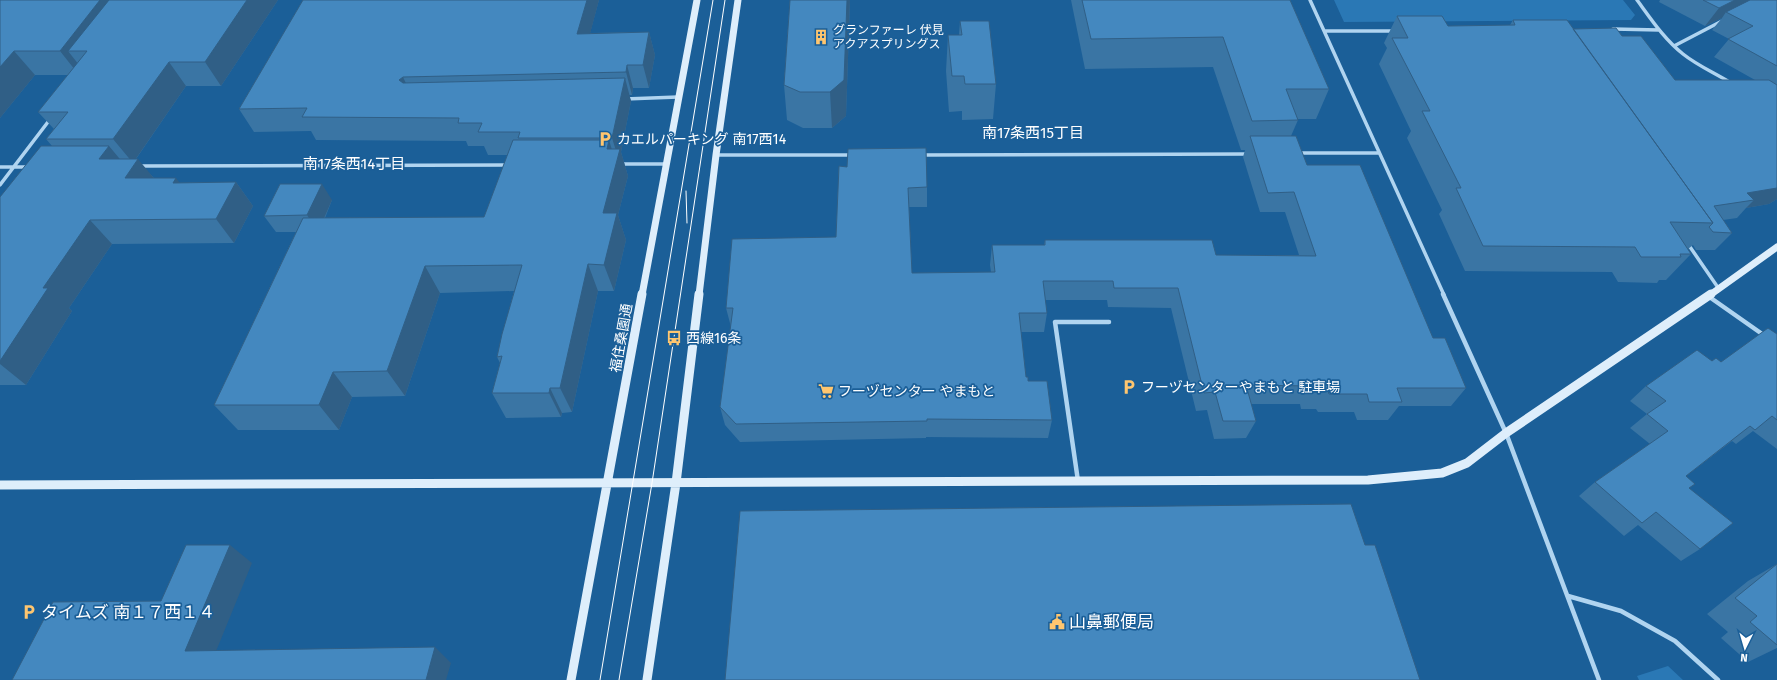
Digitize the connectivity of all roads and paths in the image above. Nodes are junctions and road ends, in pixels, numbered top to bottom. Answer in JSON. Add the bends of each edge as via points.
{"nodes":[{"id":1,"x":697,"y":0,"type":"edge"},
{"id":2,"x":738,"y":0,"type":"edge"},
{"id":3,"x":1310,"y":0,"type":"edge"},
{"id":4,"x":1637,"y":0,"type":"edge"},
{"id":5,"x":1729,"y":18,"type":"edge"},
{"id":6,"x":1612,"y":29,"type":"edge"},
{"id":7,"x":1402,"y":30,"type":"edge"},
{"id":8,"x":1659,"y":30,"type":"junction"},
{"id":9,"x":1324,"y":31,"type":"junction"},
{"id":10,"x":1674,"y":46,"type":"junction"},
{"id":11,"x":1737,"y":86,"type":"edge"},
{"id":12,"x":678,"y":98,"type":"junction"},
{"id":13,"x":624,"y":99,"type":"edge"},
{"id":14,"x":56,"y":111,"type":"edge"},
{"id":15,"x":1380,"y":153,"type":"junction"},
{"id":16,"x":1252,"y":154,"type":"edge"},
{"id":17,"x":1292,"y":154,"type":"edge"},
{"id":18,"x":860,"y":155,"type":"edge"},
{"id":19,"x":916,"y":155,"type":"edge"},
{"id":20,"x":716,"y":156,"type":"junction"},
{"id":21,"x":619,"y":164,"type":"edge"},
{"id":22,"x":666,"y":164,"type":"junction"},
{"id":23,"x":516,"y":165,"type":"edge"},
{"id":24,"x":136,"y":166,"type":"dead end"},
{"id":25,"x":0,"y":167,"type":"edge"},
{"id":26,"x":14,"y":167,"type":"junction"},
{"id":27,"x":34,"y":167,"type":"edge"},
{"id":28,"x":0,"y":185,"type":"edge"},
{"id":29,"x":1684,"y":237,"type":"edge"},
{"id":30,"x":1777,"y":247,"type":"edge"},
{"id":31,"x":1719,"y":289,"type":"junction"},
{"id":32,"x":1708,"y":296,"type":"junction"},
{"id":33,"x":1109,"y":322,"type":"dead end"},
{"id":34,"x":1771,"y":340,"type":"edge"},
{"id":35,"x":1506,"y":433,"type":"junction"},
{"id":36,"x":1078,"y":481,"type":"junction"},
{"id":37,"x":676,"y":483,"type":"junction"},
{"id":38,"x":608,"y":484,"type":"junction"},
{"id":39,"x":0,"y":485,"type":"edge"},
{"id":40,"x":1568,"y":596,"type":"junction"},
{"id":41,"x":571,"y":680,"type":"edge"},
{"id":42,"x":647,"y":680,"type":"edge"},
{"id":43,"x":1599,"y":680,"type":"edge"},
{"id":44,"x":1718,"y":680,"type":"edge"}],
"edges":[{"from":1,"to":12,"type":"street","name":"福住桑園通"},
{"from":2,"to":20,"type":"street"},
{"from":3,"to":9,"type":"street"},
{"from":4,"to":8,"type":"street"},
{"from":5,"to":10,"type":"street"},
{"from":6,"to":8,"type":"street"},
{"from":7,"to":9,"type":"street"},
{"from":8,"to":10,"type":"street"},
{"from":9,"to":15,"type":"street"},
{"from":10,"to":11,"type":"street","via":[[1690,59]]},
{"from":12,"to":13,"type":"street"},
{"from":12,"to":22,"type":"street","name":"福住桑園通"},
{"from":14,"to":26,"type":"street"},
{"from":15,"to":17,"type":"street"},
{"from":15,"to":35,"type":"street"},
{"from":16,"to":19,"type":"street"},
{"from":18,"to":20,"type":"street"},
{"from":20,"to":37,"type":"street"},
{"from":21,"to":22,"type":"street"},
{"from":22,"to":38,"type":"street","name":"福住桑園通"},
{"from":23,"to":24,"type":"street"},
{"from":25,"to":26,"type":"street"},
{"from":26,"to":27,"type":"street"},
{"from":26,"to":28,"type":"street"},
{"from":29,"to":31,"type":"street"},
{"from":30,"to":31,"type":"street"},
{"from":31,"to":32,"type":"street"},
{"from":32,"to":34,"type":"street"},
{"from":32,"to":35,"type":"street"},
{"from":33,"to":36,"type":"street","via":[[1055,322]]},
{"from":35,"to":36,"type":"street","via":[[1467,462],[1442,473],[1412,477],[1368,480]]},
{"from":35,"to":40,"type":"street"},
{"from":36,"to":37,"type":"street"},
{"from":37,"to":38,"type":"street"},
{"from":37,"to":42,"type":"street"},
{"from":38,"to":39,"type":"street"},
{"from":38,"to":41,"type":"street","name":"福住桑園通"},
{"from":40,"to":43,"type":"street"},
{"from":40,"to":44,"type":"street","via":[[1621,611],[1675,641]]}]}
